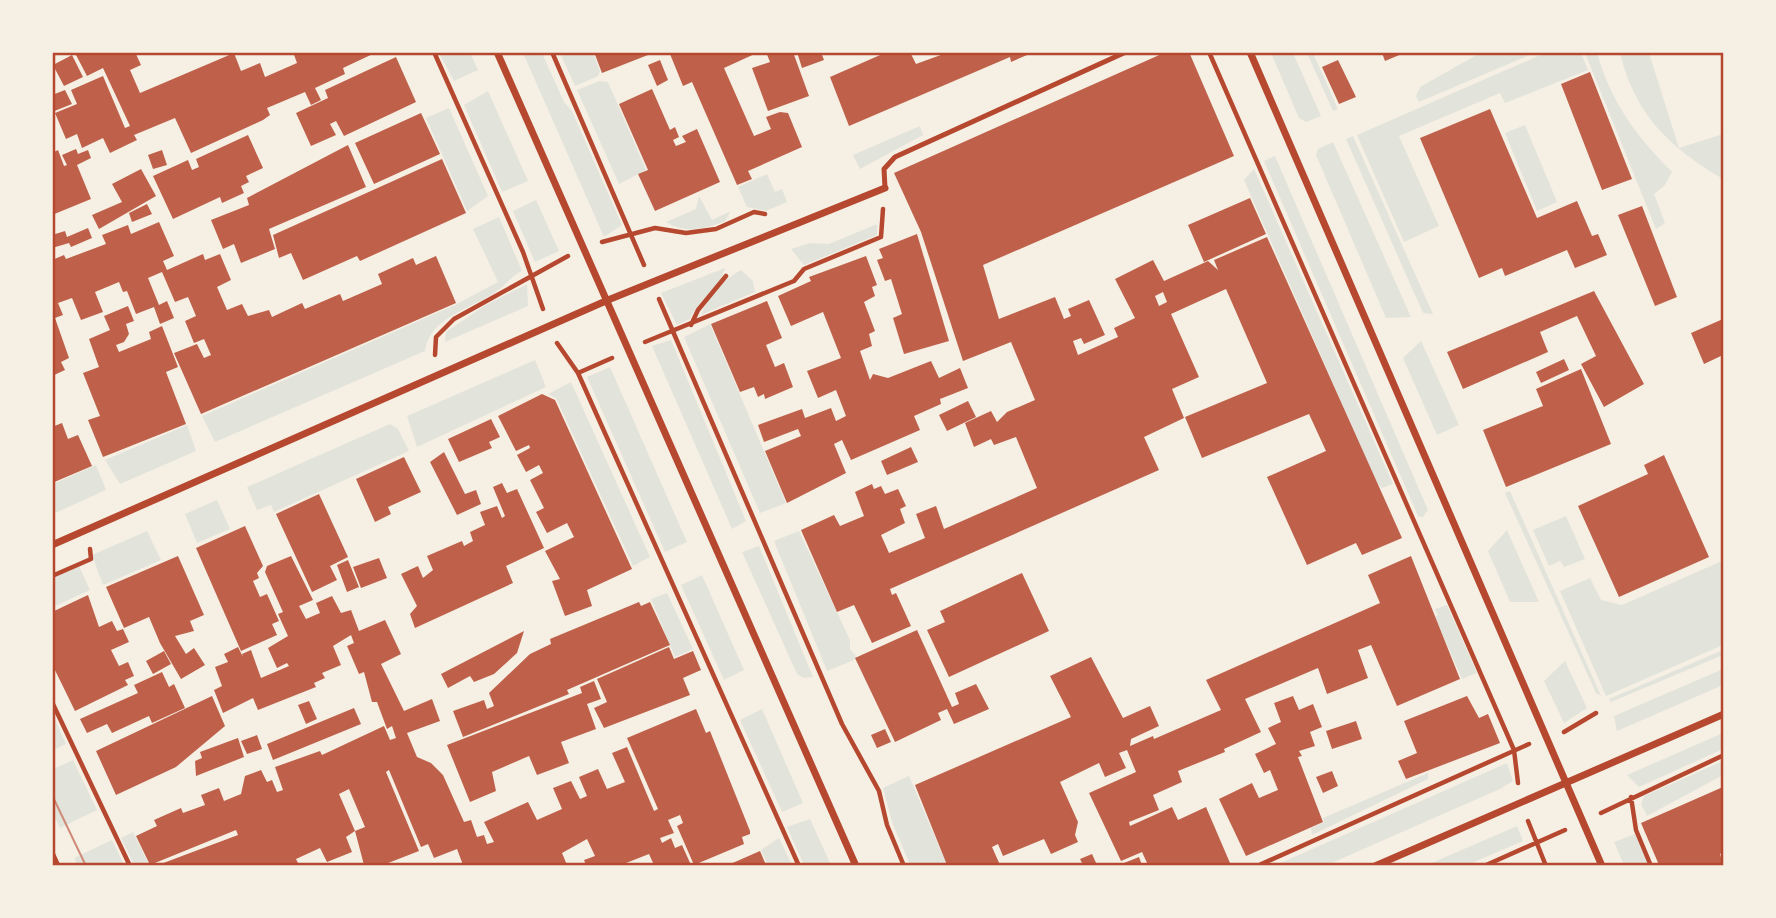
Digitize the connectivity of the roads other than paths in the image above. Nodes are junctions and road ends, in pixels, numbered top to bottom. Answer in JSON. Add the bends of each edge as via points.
{"nodes":[{"id":1,"x":497,"y":52,"type":"edge"},
{"id":2,"x":1126,"y":52,"type":"edge"},
{"id":3,"x":1250,"y":52,"type":"edge"},
{"id":4,"x":884,"y":188,"type":"joint"},
{"id":5,"x":608,"y":300,"type":"junction"},
{"id":6,"x":52,"y":545,"type":"edge"},
{"id":7,"x":1724,"y":714,"type":"edge"},
{"id":8,"x":1566,"y":783,"type":"junction"},
{"id":9,"x":52,"y":855,"type":"edge"},
{"id":10,"x":57,"y":866,"type":"edge"},
{"id":11,"x":856,"y":866,"type":"edge"},
{"id":12,"x":1375,"y":866,"type":"edge"},
{"id":13,"x":1602,"y":866,"type":"edge"}],
"edges":[{"from":1,"to":5,"type":"street"},
{"from":2,"to":4,"type":"lane","via":[[895,158],[884,169]]},
{"from":3,"to":8,"type":"street"},
{"from":4,"to":5,"type":"street"},
{"from":5,"to":6,"type":"street"},
{"from":5,"to":11,"type":"street"},
{"from":7,"to":8,"type":"street"},
{"from":8,"to":12,"type":"street"},
{"from":8,"to":13,"type":"street"},
{"from":9,"to":10,"type":"street"}]}
